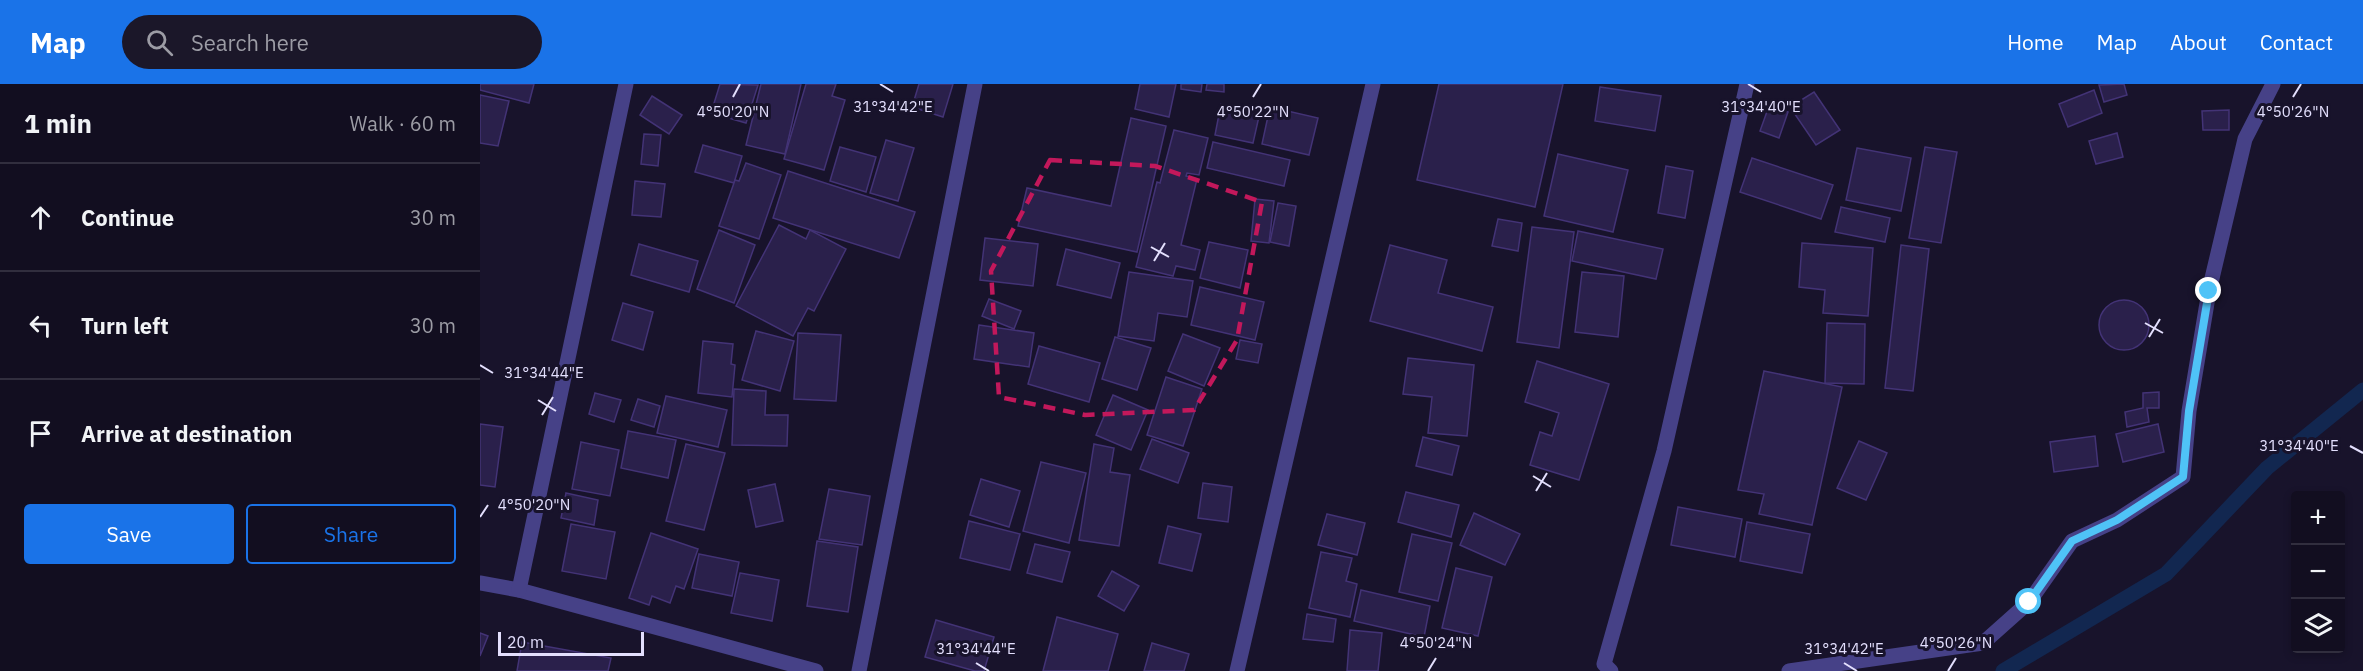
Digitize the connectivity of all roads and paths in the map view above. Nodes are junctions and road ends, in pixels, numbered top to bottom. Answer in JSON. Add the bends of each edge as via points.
{"nodes":[{"id":1,"x":626,"y":84,"type":"edge"},
{"id":2,"x":975,"y":84,"type":"edge"},
{"id":3,"x":1372,"y":84,"type":"edge"},
{"id":4,"x":1746,"y":84,"type":"edge"},
{"id":5,"x":2273,"y":84,"type":"edge"},
{"id":6,"x":480,"y":583,"type":"edge"},
{"id":7,"x":519,"y":590,"type":"junction"},
{"id":8,"x":816,"y":671,"type":"edge"},
{"id":9,"x":859,"y":671,"type":"edge"},
{"id":10,"x":1237,"y":671,"type":"edge"},
{"id":11,"x":1611,"y":671,"type":"edge"},
{"id":12,"x":1789,"y":671,"type":"edge"}],
"edges":[{"from":1,"to":7,"type":"street"},
{"from":2,"to":9,"type":"street"},
{"from":3,"to":10,"type":"street"},
{"from":4,"to":11,"type":"street","via":[[1664,451],[1604,664]]},
{"from":5,"to":12,"type":"street","via":[[2245,139],[2209,291],[2189,411],[2183,477],[2117,520],[2072,541],[2029,602],[1983,643]]},
{"from":6,"to":7,"type":"street"},
{"from":7,"to":8,"type":"street"}]}
